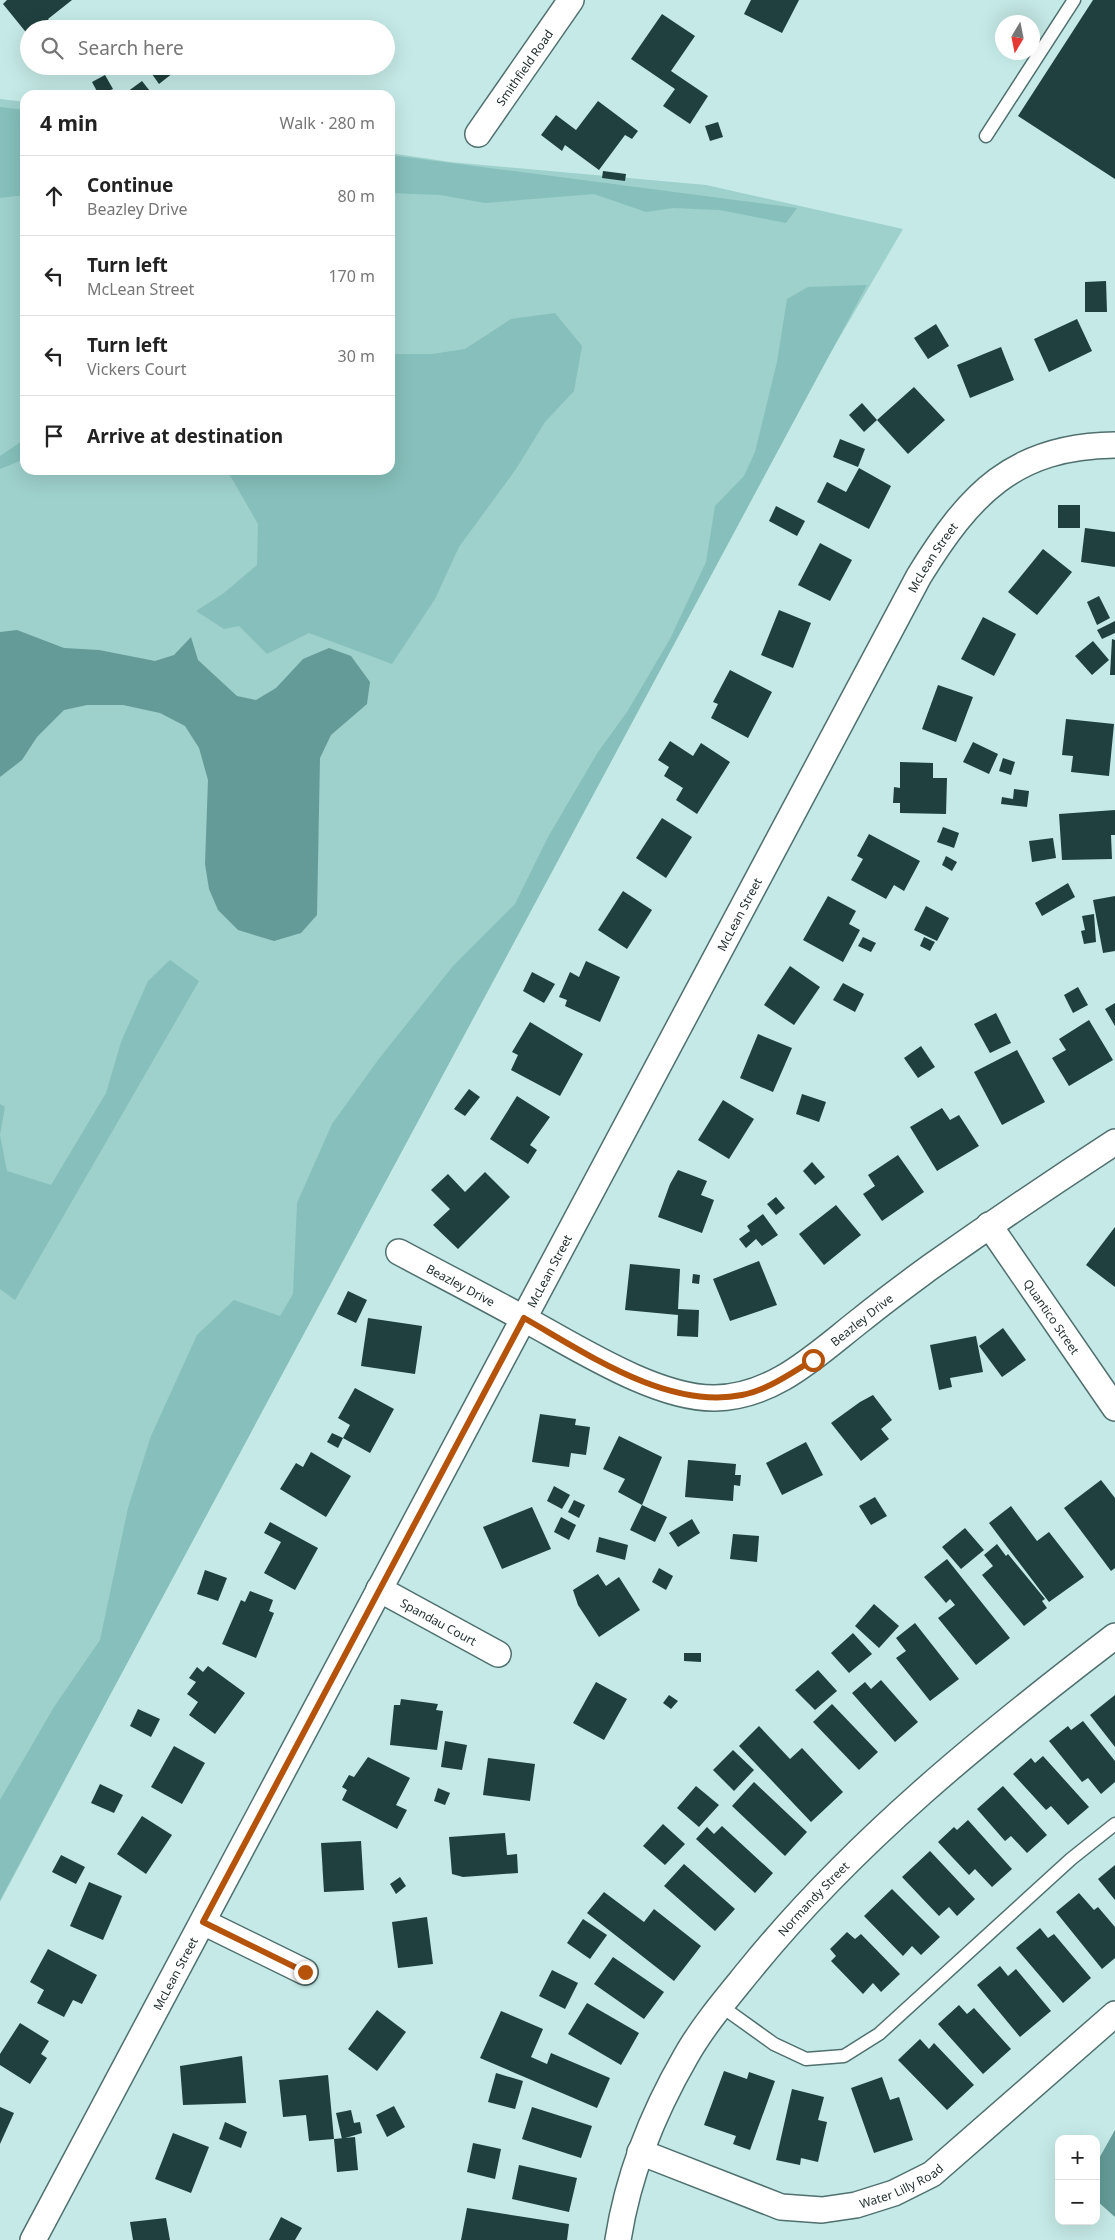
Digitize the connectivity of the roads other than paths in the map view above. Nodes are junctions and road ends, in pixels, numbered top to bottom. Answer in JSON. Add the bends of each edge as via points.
{"nodes":[{"id":1,"x":570,"y":0,"type":"edge"},
{"id":2,"x":1074,"y":0,"type":"edge"},
{"id":3,"x":478,"y":134,"type":"dead end"},
{"id":4,"x":986,"y":136,"type":"dead end"},
{"id":5,"x":1115,"y":445,"type":"edge"},
{"id":6,"x":1115,"y":1142,"type":"edge"},
{"id":7,"x":989,"y":1225,"type":"junction"},
{"id":8,"x":399,"y":1252,"type":"dead end"},
{"id":9,"x":524,"y":1318,"type":"junction"},
{"id":10,"x":1115,"y":1408,"type":"edge"},
{"id":11,"x":379,"y":1589,"type":"junction"},
{"id":12,"x":1115,"y":1636,"type":"edge"},
{"id":13,"x":498,"y":1654,"type":"dead end"},
{"id":14,"x":1115,"y":1824,"type":"edge"},
{"id":15,"x":203,"y":1922,"type":"junction"},
{"id":16,"x":305,"y":1972,"type":"dead end"},
{"id":17,"x":721,"y":2006,"type":"junction"},
{"id":18,"x":1115,"y":2014,"type":"edge"},
{"id":19,"x":640,"y":2152,"type":"junction"},
{"id":20,"x":33,"y":2240,"type":"edge"},
{"id":21,"x":618,"y":2240,"type":"edge"}],
"edges":[{"from":1,"to":3,"type":"street","name":"Smithfield Road"},
{"from":2,"to":4,"type":"lane"},
{"from":5,"to":9,"type":"street","name":"McLean Street","via":[[1061,450],[1030,460],[1000,477],[974,500],[944,536],[855,693]]},
{"from":6,"to":7,"type":"street","name":"Beazley Drive"},
{"from":7,"to":9,"type":"street","name":"Beazley Drive","via":[[861,1319],[813,1360],[764,1388],[743,1395],[692,1396],[658,1387],[618,1370]]},
{"from":7,"to":10,"type":"street","name":"Quantico Street"},
{"from":8,"to":9,"type":"street","name":"Beazley Drive"},
{"from":9,"to":11,"type":"street","name":"McLean Street"},
{"from":11,"to":13,"type":"street","name":"Spandau Court"},
{"from":11,"to":15,"type":"street","name":"McLean Street"},
{"from":12,"to":17,"type":"street","name":"Normandy Street","via":[[952,1767],[851,1859],[773,1941]]},
{"from":14,"to":17,"type":"lane","via":[[879,2034],[844,2056],[806,2058],[774,2044]]},
{"from":15,"to":16,"type":"street"},
{"from":15,"to":20,"type":"street","name":"McLean Street"},
{"from":17,"to":19,"type":"street","name":"Normandy Street","via":[[686,2055],[658,2108]]},
{"from":18,"to":19,"type":"street","name":"Water Lilly Road","via":[[932,2174],[894,2193],[856,2205],[822,2210],[781,2207]]},
{"from":19,"to":21,"type":"street","name":"Normandy Street"}]}
